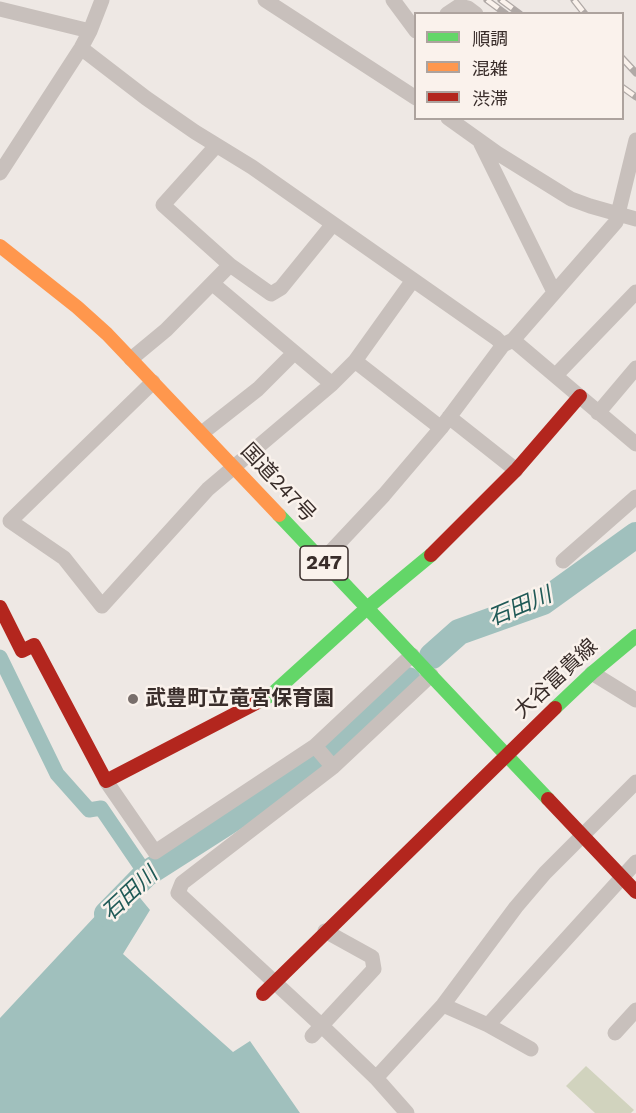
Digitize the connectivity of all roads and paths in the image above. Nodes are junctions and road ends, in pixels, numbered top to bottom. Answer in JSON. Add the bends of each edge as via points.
{"nodes":[{"id":1,"x":102,"y":0,"type":"edge"},
{"id":2,"x":265,"y":0,"type":"edge"},
{"id":3,"x":393,"y":0,"type":"edge"},
{"id":4,"x":0,"y":9,"type":"edge"},
{"id":5,"x":450,"y":12,"type":"edge"},
{"id":6,"x":473,"y":12,"type":"edge"},
{"id":7,"x":414,"y":28,"type":"edge"},
{"id":8,"x":90,"y":31,"type":"junction"},
{"id":9,"x":81,"y":48,"type":"junction"},
{"id":10,"x":414,"y":97,"type":"edge"},
{"id":11,"x":452,"y":120,"type":"edge"},
{"id":12,"x":472,"y":131,"type":"edge"},
{"id":13,"x":636,"y":140,"type":"edge"},
{"id":14,"x":216,"y":146,"type":"junction"},
{"id":15,"x":0,"y":173,"type":"edge"},
{"id":16,"x":619,"y":213,"type":"junction"},
{"id":17,"x":636,"y":219,"type":"edge"},
{"id":18,"x":333,"y":224,"type":"junction"},
{"id":19,"x":0,"y":246,"type":"edge"},
{"id":20,"x":230,"y":265,"type":"junction"},
{"id":21,"x":413,"y":280,"type":"junction"},
{"id":22,"x":213,"y":284,"type":"junction"},
{"id":23,"x":554,"y":292,"type":"junction"},
{"id":24,"x":636,"y":292,"type":"edge"},
{"id":25,"x":508,"y":342,"type":"junction"},
{"id":26,"x":294,"y":353,"type":"junction"},
{"id":27,"x":131,"y":359,"type":"junction"},
{"id":28,"x":355,"y":361,"type":"junction"},
{"id":29,"x":636,"y":368,"type":"edge"},
{"id":30,"x":556,"y":375,"type":"junction"},
{"id":31,"x":153,"y":382,"type":"junction"},
{"id":32,"x":332,"y":384,"type":"junction"},
{"id":33,"x":580,"y":396,"type":"junction"},
{"id":34,"x":598,"y":413,"type":"junction"},
{"id":35,"x":445,"y":422,"type":"junction"},
{"id":36,"x":202,"y":433,"type":"junction"},
{"id":37,"x":636,"y":444,"type":"edge"},
{"id":38,"x":233,"y":467,"type":"junction"},
{"id":39,"x":516,"y":470,"type":"junction"},
{"id":40,"x":636,"y":496,"type":"edge"},
{"id":41,"x":5,"y":525,"type":"edge"},
{"id":42,"x":322,"y":561,"type":"junction"},
{"id":43,"x":563,"y":561,"type":"dead end"},
{"id":44,"x":0,"y":607,"type":"edge"},
{"id":45,"x":367,"y":608,"type":"junction"},
{"id":46,"x":636,"y":636,"type":"edge"},
{"id":47,"x":412,"y":655,"type":"junction"},
{"id":48,"x":592,"y":673,"type":"junction"},
{"id":49,"x":431,"y":675,"type":"junction"},
{"id":50,"x":636,"y":700,"type":"edge"},
{"id":51,"x":315,"y":746,"type":"junction"},
{"id":52,"x":506,"y":754,"type":"junction"},
{"id":53,"x":333,"y":767,"type":"junction"},
{"id":54,"x":106,"y":782,"type":"junction"},
{"id":55,"x":636,"y":782,"type":"edge"},
{"id":56,"x":582,"y":837,"type":"junction"},
{"id":57,"x":636,"y":862,"type":"edge"},
{"id":58,"x":621,"y":878,"type":"junction"},
{"id":59,"x":636,"y":892,"type":"edge"},
{"id":60,"x":325,"y":931,"type":"junction"},
{"id":61,"x":268,"y":988,"type":"junction"},
{"id":62,"x":443,"y":1005,"type":"junction"},
{"id":63,"x":636,"y":1010,"type":"edge"},
{"id":64,"x":488,"y":1024,"type":"junction"},
{"id":65,"x":317,"y":1031,"type":"junction"},
{"id":66,"x":615,"y":1033,"type":"dead end"},
{"id":67,"x":531,"y":1049,"type":"dead end"},
{"id":68,"x":376,"y":1077,"type":"junction"},
{"id":69,"x":407,"y":1113,"type":"edge"}],
"edges":[{"from":1,"to":8,"type":"street"},
{"from":2,"to":10,"type":"street"},
{"from":3,"to":7,"type":"street"},
{"from":4,"to":8,"type":"street"},
{"from":5,"to":6,"type":"street","via":[[459,6]]},
{"from":8,"to":9,"type":"street"},
{"from":9,"to":14,"type":"street"},
{"from":9,"to":15,"type":"street"},
{"from":11,"to":12,"type":"street"},
{"from":12,"to":16,"type":"street","via":[[571,199]]},
{"from":12,"to":23,"type":"street"},
{"from":13,"to":16,"type":"street"},
{"from":14,"to":18,"type":"street"},
{"from":14,"to":20,"type":"street","via":[[163,206]]},
{"from":16,"to":17,"type":"street"},
{"from":16,"to":23,"type":"street","via":[[616,222]]},
{"from":18,"to":20,"type":"street","via":[[281,288],[271,294]]},
{"from":18,"to":21,"type":"street"},
{"from":19,"to":27,"type":"main road","name":"国道247号","number":"247","via":[[77,307]]},
{"from":20,"to":22,"type":"street"},
{"from":21,"to":25,"type":"street","via":[[496,338]]},
{"from":21,"to":28,"type":"street"},
{"from":22,"to":26,"type":"street"},
{"from":22,"to":27,"type":"street"},
{"from":23,"to":25,"type":"street"},
{"from":24,"to":30,"type":"street"},
{"from":25,"to":30,"type":"street"},
{"from":25,"to":35,"type":"street"},
{"from":26,"to":32,"type":"street"},
{"from":26,"to":36,"type":"street"},
{"from":27,"to":31,"type":"main road","name":"国道247号","number":"247"},
{"from":28,"to":32,"type":"street"},
{"from":28,"to":35,"type":"street"},
{"from":29,"to":34,"type":"street"},
{"from":30,"to":33,"type":"street"},
{"from":31,"to":36,"type":"main road","name":"国道247号","number":"247"},
{"from":31,"to":41,"type":"street"},
{"from":32,"to":38,"type":"street"},
{"from":33,"to":34,"type":"street"},
{"from":33,"to":39,"type":"main road"},
{"from":34,"to":37,"type":"street"},
{"from":35,"to":39,"type":"street"},
{"from":35,"to":42,"type":"street"},
{"from":36,"to":38,"type":"main road","name":"国道247号","number":"247"},
{"from":38,"to":41,"type":"street","via":[[208,489],[102,606],[64,558]]},
{"from":38,"to":42,"type":"main road","name":"国道247号","number":"247"},
{"from":39,"to":45,"type":"main road","via":[[439,548]]},
{"from":40,"to":43,"type":"street"},
{"from":42,"to":45,"type":"main road","name":"国道247号","number":"247"},
{"from":44,"to":54,"type":"main road","via":[[22,651],[34,645]]},
{"from":45,"to":47,"type":"main road","name":"国道247号","number":"247"},
{"from":45,"to":54,"type":"main road","via":[[271,695]]},
{"from":46,"to":48,"type":"main road","name":"大谷富貴線"},
{"from":47,"to":49,"type":"main road","name":"国道247号","number":"247"},
{"from":47,"to":51,"type":"street"},
{"from":48,"to":50,"type":"street"},
{"from":48,"to":52,"type":"main road","name":"大谷富貴線"},
{"from":49,"to":52,"type":"main road","name":"国道247号","number":"247"},
{"from":49,"to":53,"type":"street"},
{"from":51,"to":53,"type":"street"},
{"from":51,"to":54,"type":"street","via":[[155,852]]},
{"from":52,"to":56,"type":"main road","name":"国道247号","number":"247"},
{"from":52,"to":60,"type":"main road","name":"大谷富貴線"},
{"from":53,"to":61,"type":"street","via":[[182,883],[178,893]]},
{"from":55,"to":56,"type":"street"},
{"from":56,"to":58,"type":"main road","name":"国道247号","number":"247"},
{"from":56,"to":62,"type":"street","via":[[516,907]]},
{"from":57,"to":58,"type":"street"},
{"from":58,"to":59,"type":"main road","name":"国道247号","number":"247"},
{"from":58,"to":64,"type":"street"},
{"from":60,"to":61,"type":"main road","name":"大谷富貴線"},
{"from":60,"to":65,"type":"street","via":[[372,957],[374,969]]},
{"from":61,"to":65,"type":"street"},
{"from":62,"to":64,"type":"street"},
{"from":62,"to":68,"type":"street"},
{"from":63,"to":66,"type":"street"},
{"from":64,"to":67,"type":"street"},
{"from":65,"to":68,"type":"street"},
{"from":68,"to":69,"type":"street"}]}
